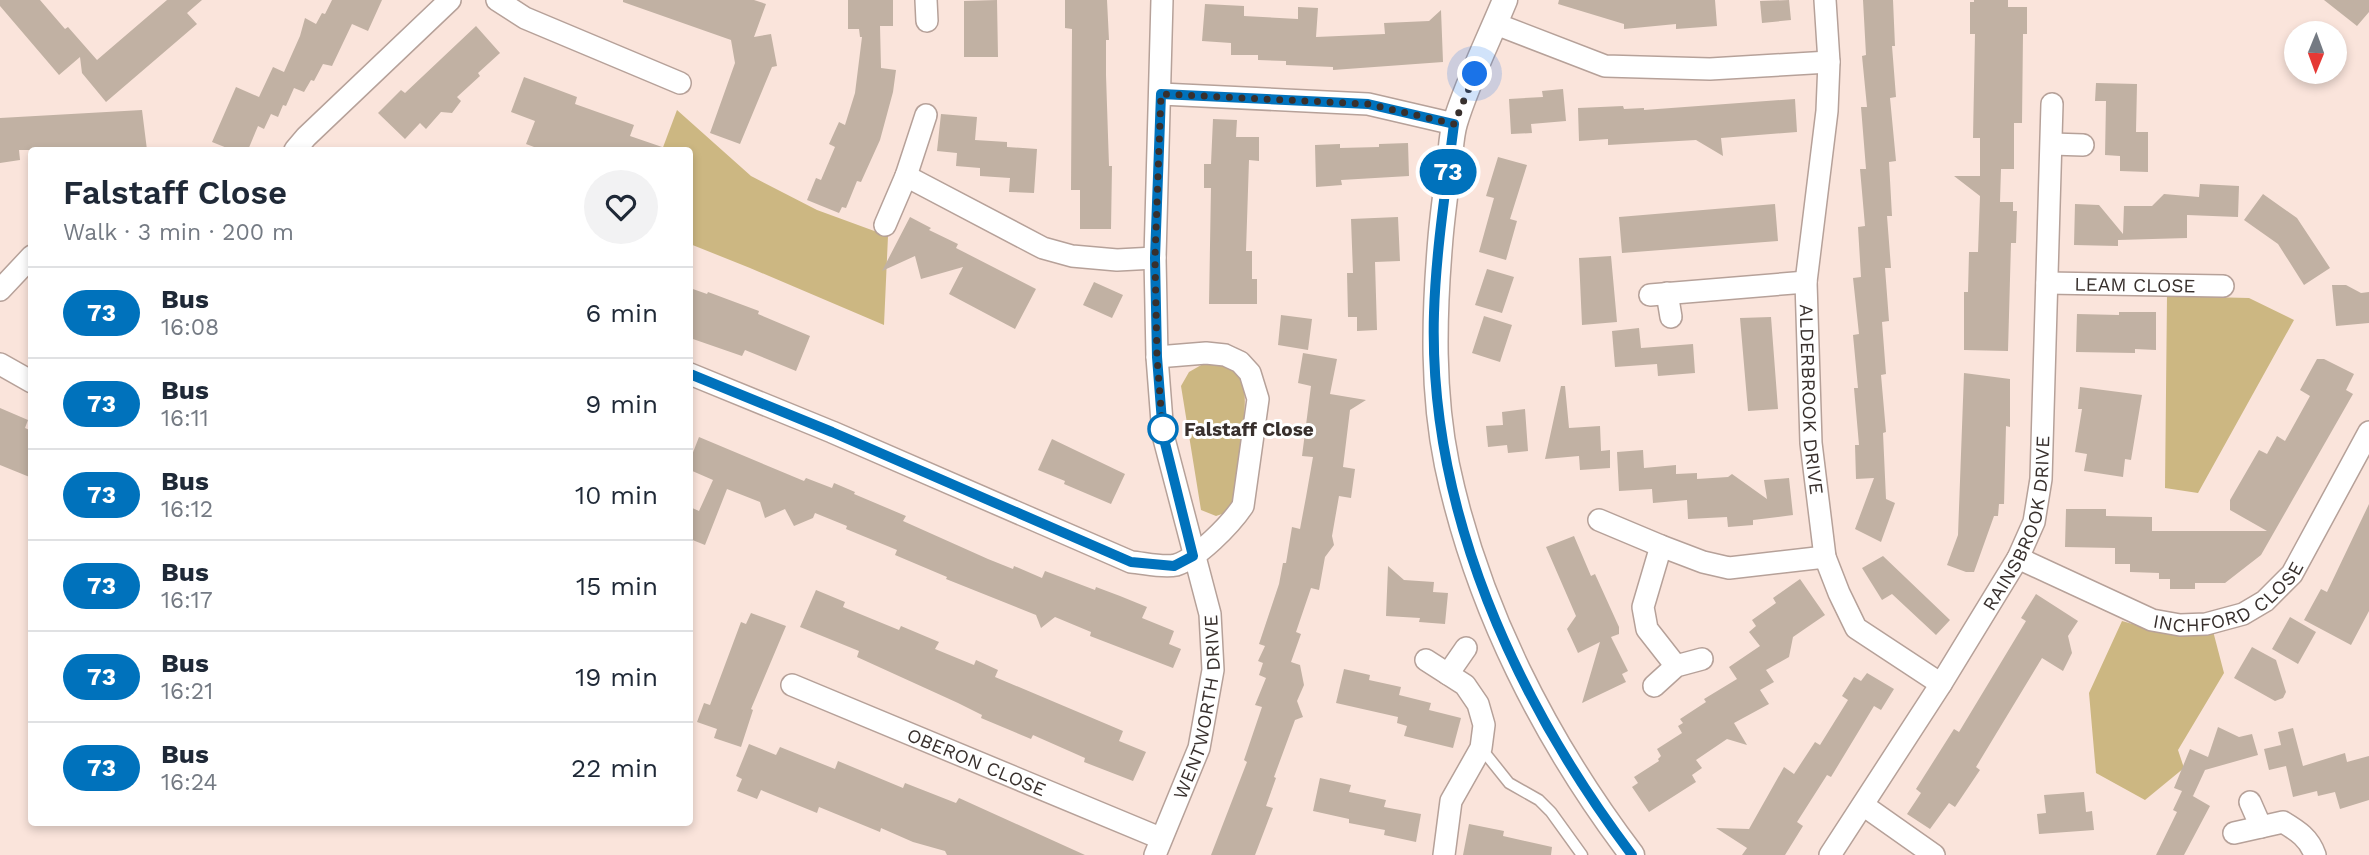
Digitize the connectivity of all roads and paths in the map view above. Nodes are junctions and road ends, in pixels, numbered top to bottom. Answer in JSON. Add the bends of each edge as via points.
{"nodes":[{"id":1,"x":450,"y":0,"type":"edge"},
{"id":2,"x":497,"y":0,"type":"edge"},
{"id":3,"x":1162,"y":0,"type":"edge"},
{"id":4,"x":1505,"y":0,"type":"edge"},
{"id":5,"x":1825,"y":0,"type":"edge"},
{"id":6,"x":1496,"y":24,"type":"junction"},
{"id":7,"x":1829,"y":62,"type":"junction"},
{"id":8,"x":680,"y":83,"type":"dead end"},
{"id":9,"x":1161,"y":94,"type":"junction"},
{"id":10,"x":2052,"y":104,"type":"dead end"},
{"id":11,"x":926,"y":115,"type":"dead end"},
{"id":12,"x":1454,"y":124,"type":"junction"},
{"id":13,"x":2052,"y":144,"type":"junction"},
{"id":14,"x":2083,"y":145,"type":"dead end"},
{"id":15,"x":298,"y":147,"type":"edge"},
{"id":16,"x":906,"y":176,"type":"junction"},
{"id":17,"x":885,"y":225,"type":"dead end"},
{"id":18,"x":1155,"y":258,"type":"junction"},
{"id":19,"x":28,"y":260,"type":"edge"},
{"id":20,"x":1806,"y":282,"type":"junction"},
{"id":21,"x":2047,"y":283,"type":"junction"},
{"id":22,"x":2223,"y":286,"type":"dead end"},
{"id":23,"x":0,"y":290,"type":"edge"},
{"id":24,"x":1671,"y":317,"type":"dead end"},
{"id":25,"x":1157,"y":357,"type":"junction"},
{"id":26,"x":0,"y":364,"type":"edge"},
{"id":27,"x":693,"y":380,"type":"edge"},
{"id":28,"x":28,"y":381,"type":"edge"},
{"id":29,"x":2369,"y":432,"type":"edge"},
{"id":30,"x":1599,"y":520,"type":"dead end"},
{"id":31,"x":1661,"y":546,"type":"junction"},
{"id":32,"x":1193,"y":556,"type":"junction"},
{"id":33,"x":1825,"y":557,"type":"junction"},
{"id":34,"x":2018,"y":558,"type":"junction"},
{"id":35,"x":1466,"y":648,"type":"dead end"},
{"id":36,"x":1702,"y":659,"type":"dead end"},
{"id":37,"x":1426,"y":660,"type":"dead end"},
{"id":38,"x":1676,"y":666,"type":"junction"},
{"id":39,"x":1448,"y":674,"type":"junction"},
{"id":40,"x":1941,"y":684,"type":"junction"},
{"id":41,"x":792,"y":685,"type":"dead end"},
{"id":42,"x":1654,"y":686,"type":"dead end"},
{"id":43,"x":1481,"y":748,"type":"junction"},
{"id":44,"x":2250,"y":802,"type":"dead end"},
{"id":45,"x":1863,"y":805,"type":"junction"},
{"id":46,"x":2261,"y":827,"type":"junction"},
{"id":47,"x":2234,"y":833,"type":"dead end"},
{"id":48,"x":1158,"y":847,"type":"edge"},
{"id":49,"x":1444,"y":855,"type":"edge"},
{"id":50,"x":1582,"y":855,"type":"edge"},
{"id":51,"x":1632,"y":855,"type":"edge"},
{"id":52,"x":1830,"y":855,"type":"edge"},
{"id":53,"x":1934,"y":855,"type":"edge"},
{"id":54,"x":2315,"y":855,"type":"edge"}],
"edges":[{"from":1,"to":15,"type":"street"},
{"from":2,"to":8,"type":"street","via":[[525,18]]},
{"from":3,"to":9,"type":"street","name":"WENTWORTH DRIVE"},
{"from":4,"to":6,"type":"street"},
{"from":5,"to":7,"type":"street","name":"ALDERBROOK DRIVE"},
{"from":6,"to":7,"type":"street","via":[[1605,66],[1710,69]]},
{"from":6,"to":12,"type":"street"},
{"from":7,"to":20,"type":"street","name":"ALDERBROOK DRIVE"},
{"from":9,"to":12,"type":"street","via":[[1368,104]]},
{"from":9,"to":18,"type":"street","name":"WENTWORTH DRIVE"},
{"from":10,"to":13,"type":"street","name":"RAINSBROOK DRIVE"},
{"from":11,"to":16,"type":"street"},
{"from":12,"to":51,"type":"street","via":[[1434,314],[1447,464],[1479,578],[1515,663],[1580,783]]},
{"from":13,"to":14,"type":"street"},
{"from":13,"to":21,"type":"street","name":"RAINSBROOK DRIVE"},
{"from":16,"to":17,"type":"street"},
{"from":16,"to":18,"type":"street","via":[[1043,248],[1072,256]]},
{"from":18,"to":25,"type":"street","name":"WENTWORTH DRIVE"},
{"from":19,"to":23,"type":"street"},
{"from":20,"to":24,"type":"street","via":[[1659,294]]},
{"from":20,"to":33,"type":"street","name":"ALDERBROOK DRIVE","via":[[1811,443]]},
{"from":21,"to":22,"type":"street","name":"LEAM CLOSE"},
{"from":21,"to":34,"type":"street","name":"RAINSBROOK DRIVE","via":[[2041,479],[2034,522]]},
{"from":25,"to":32,"type":"street","name":"WENTWORTH DRIVE","via":[[1163,435]]},
{"from":25,"to":32,"type":"street","via":[[1225,355],[1251,373],[1258,399],[1242,506]]},
{"from":26,"to":28,"type":"street"},
{"from":27,"to":32,"type":"street","via":[[832,432],[1131,562],[1174,566]]},
{"from":29,"to":34,"type":"street","name":"INCHFORD CLOSE","via":[[2292,574],[2265,601],[2243,614],[2206,624],[2152,620]]},
{"from":30,"to":31,"type":"street"},
{"from":31,"to":33,"type":"street","via":[[1729,568]]},
{"from":31,"to":38,"type":"street","via":[[1643,607],[1647,629]]},
{"from":32,"to":48,"type":"street","name":"WENTWORTH DRIVE","via":[[1210,614],[1213,670],[1199,748]]},
{"from":33,"to":40,"type":"street","name":"ALDERBROOK DRIVE","via":[[1856,628]]},
{"from":34,"to":40,"type":"street","name":"RAINSBROOK DRIVE"},
{"from":35,"to":39,"type":"street"},
{"from":36,"to":38,"type":"street"},
{"from":37,"to":39,"type":"street"},
{"from":38,"to":42,"type":"street"},
{"from":39,"to":43,"type":"street","via":[[1465,685],[1478,704],[1484,725]]},
{"from":40,"to":45,"type":"street","name":"RAINSBROOK DRIVE"},
{"from":41,"to":48,"type":"street","name":"OBERON CLOSE"},
{"from":43,"to":49,"type":"street","via":[[1451,801]]},
{"from":43,"to":50,"type":"lane","via":[[1509,783],[1551,812]]},
{"from":44,"to":46,"type":"street"},
{"from":45,"to":52,"type":"street","name":"RAINSBROOK DRIVE"},
{"from":45,"to":53,"type":"street"},
{"from":46,"to":47,"type":"street"},
{"from":46,"to":54,"type":"street","via":[[2283,822],[2301,832]]}]}
